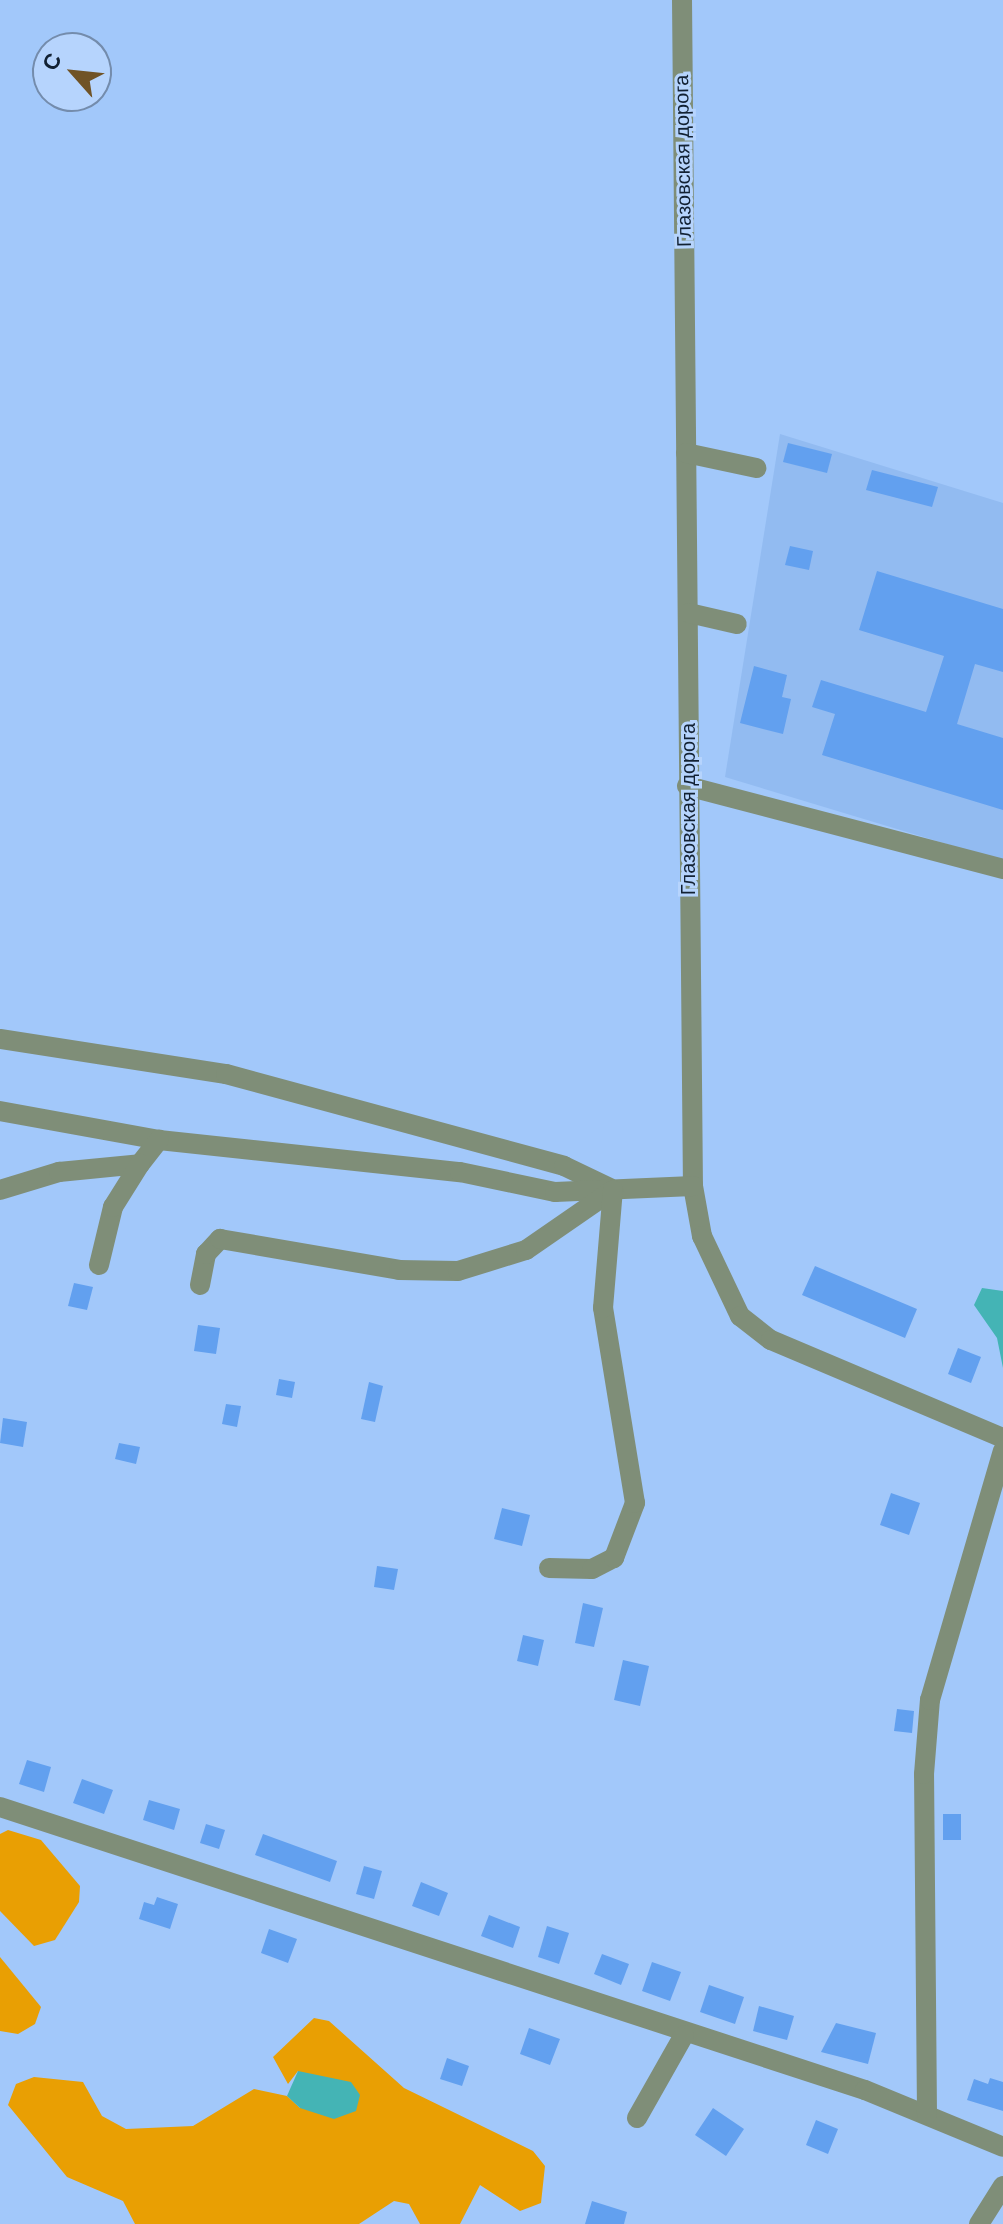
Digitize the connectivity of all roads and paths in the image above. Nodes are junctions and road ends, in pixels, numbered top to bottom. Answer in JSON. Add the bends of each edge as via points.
{"nodes":[{"id":1,"x":682,"y":0,"type":"edge"},
{"id":2,"x":686,"y":453,"type":"junction"},
{"id":3,"x":756,"y":468,"type":"dead end"},
{"id":4,"x":689,"y":613,"type":"junction"},
{"id":5,"x":737,"y":624,"type":"dead end"},
{"id":6,"x":687,"y":786,"type":"junction"},
{"id":7,"x":1003,"y":869,"type":"edge"},
{"id":8,"x":0,"y":1039,"type":"edge"},
{"id":9,"x":0,"y":1111,"type":"edge"},
{"id":10,"x":159,"y":1140,"type":"junction"},
{"id":11,"x":140,"y":1164,"type":"junction"},
{"id":12,"x":693,"y":1186,"type":"junction"},
{"id":13,"x":0,"y":1190,"type":"edge"},
{"id":14,"x":613,"y":1190,"type":"junction"},
{"id":15,"x":99,"y":1265,"type":"dead end"},
{"id":16,"x":200,"y":1285,"type":"dead end"},
{"id":17,"x":1003,"y":1438,"type":"edge"},
{"id":18,"x":1003,"y":1450,"type":"edge"},
{"id":19,"x":549,"y":1568,"type":"dead end"},
{"id":20,"x":0,"y":1807,"type":"edge"},
{"id":21,"x":684,"y":2035,"type":"junction"},
{"id":22,"x":927,"y":2114,"type":"junction"},
{"id":23,"x":637,"y":2118,"type":"dead end"},
{"id":24,"x":1003,"y":2147,"type":"edge"},
{"id":25,"x":1003,"y":2186,"type":"edge"},
{"id":26,"x":979,"y":2224,"type":"edge"}],
"edges":[{"from":1,"to":2,"type":"street","name":"Глазовская дорога"},
{"from":2,"to":3,"type":"street"},
{"from":2,"to":4,"type":"street","name":"Глазовская дорога"},
{"from":4,"to":5,"type":"street"},
{"from":4,"to":6,"type":"street","name":"Глазовская дорога"},
{"from":6,"to":7,"type":"street"},
{"from":6,"to":12,"type":"street","name":"Глазовская дорога"},
{"from":8,"to":14,"type":"street","via":[[226,1074],[564,1166]]},
{"from":9,"to":10,"type":"street"},
{"from":10,"to":11,"type":"street"},
{"from":10,"to":14,"type":"street","via":[[460,1172],[555,1192]]},
{"from":11,"to":13,"type":"street","via":[[59,1172]]},
{"from":11,"to":15,"type":"street","via":[[113,1207]]},
{"from":12,"to":14,"type":"street"},
{"from":12,"to":17,"type":"street","name":"Глазовская дорога","via":[[715,1272],[740,1316],[806,1359]]},
{"from":14,"to":16,"type":"street","via":[[526,1250],[458,1271],[399,1270],[220,1239],[206,1254]]},
{"from":14,"to":19,"type":"street","via":[[603,1308],[635,1503],[614,1558],[574,1572]]},
{"from":18,"to":22,"type":"street","via":[[930,1700],[924,1774]]},
{"from":20,"to":21,"type":"street","via":[[242,1881]]},
{"from":21,"to":22,"type":"street"},
{"from":21,"to":23,"type":"street"},
{"from":22,"to":24,"type":"street"},
{"from":25,"to":26,"type":"street"}]}
